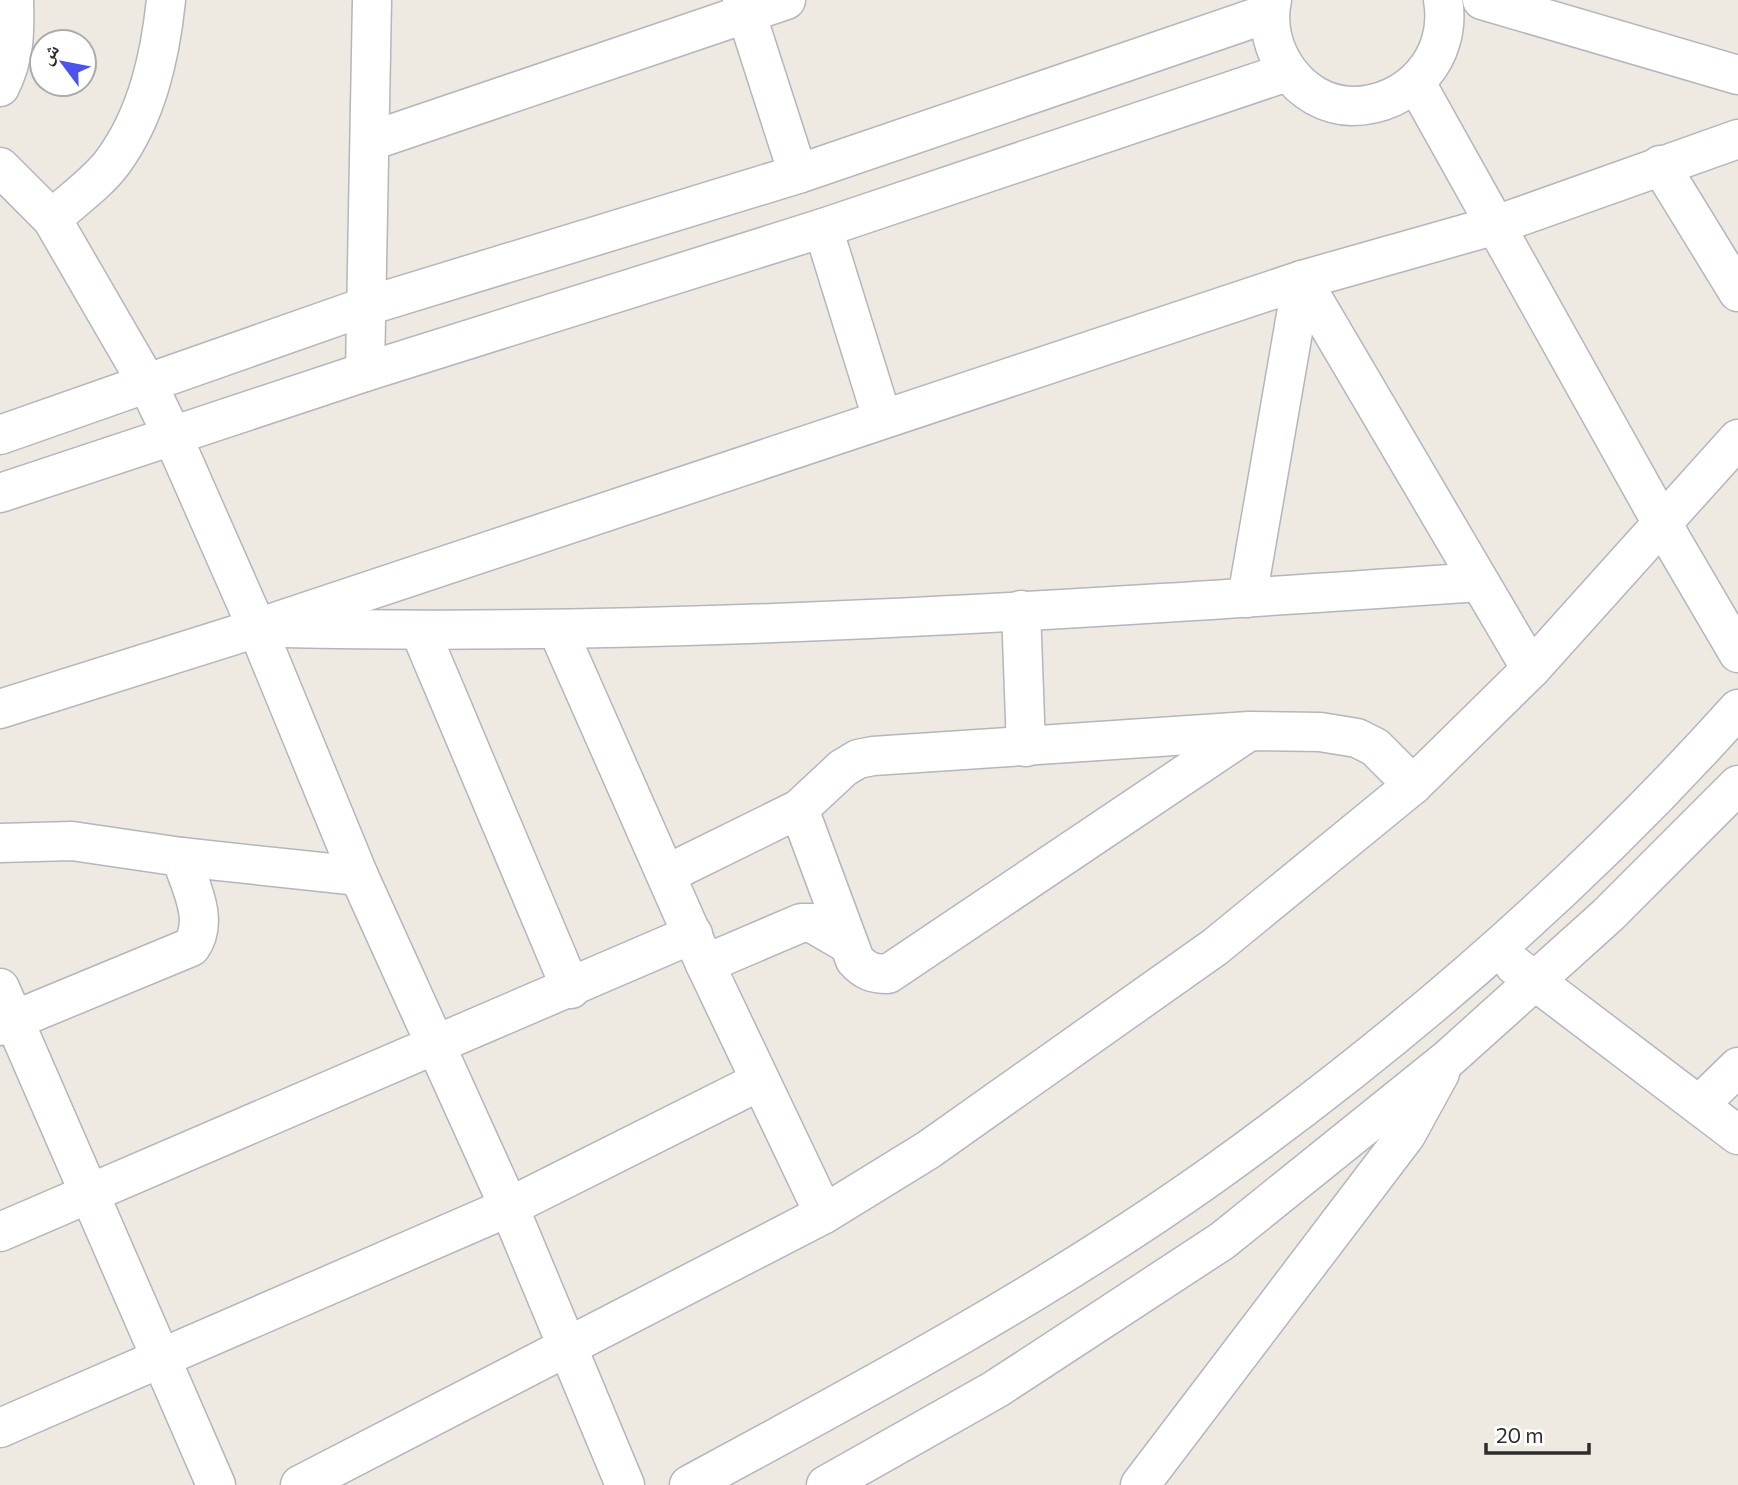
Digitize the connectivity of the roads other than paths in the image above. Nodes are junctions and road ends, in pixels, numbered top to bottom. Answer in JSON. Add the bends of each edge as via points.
{"nodes":[{"id":1,"x":14,"y":0,"type":"edge"},
{"id":2,"x":166,"y":0,"type":"edge"},
{"id":3,"x":372,"y":0,"type":"edge"},
{"id":4,"x":786,"y":0,"type":"edge"},
{"id":5,"x":1443,"y":0,"type":"edge"},
{"id":6,"x":1504,"y":3,"type":"edge"},
{"id":7,"x":1271,"y":6,"type":"edge"},
{"id":8,"x":744,"y":7,"type":"edge"},
{"id":9,"x":1287,"y":72,"type":"junction"},
{"id":10,"x":1738,"y":75,"type":"edge"},
{"id":11,"x":1416,"y":83,"type":"junction"},
{"id":12,"x":0,"y":87,"type":"edge"},
{"id":13,"x":1738,"y":139,"type":"edge"},
{"id":14,"x":371,"y":141,"type":"junction"},
{"id":15,"x":1660,"y":165,"type":"junction"},
{"id":16,"x":0,"y":167,"type":"edge"},
{"id":17,"x":798,"y":174,"type":"junction"},
{"id":18,"x":52,"y":219,"type":"junction"},
{"id":19,"x":1496,"y":225,"type":"junction"},
{"id":20,"x":823,"y":228,"type":"junction"},
{"id":21,"x":1302,"y":280,"type":"junction"},
{"id":22,"x":1738,"y":292,"type":"edge"},
{"id":23,"x":368,"y":306,"type":"junction"},
{"id":24,"x":365,"y":372,"type":"junction"},
{"id":25,"x":146,"y":383,"type":"junction"},
{"id":26,"x":882,"y":418,"type":"junction"},
{"id":27,"x":0,"y":435,"type":"edge"},
{"id":28,"x":173,"y":435,"type":"junction"},
{"id":29,"x":1738,"y":439,"type":"edge"},
{"id":30,"x":0,"y":492,"type":"edge"},
{"id":31,"x":1663,"y":525,"type":"junction"},
{"id":32,"x":1479,"y":582,"type":"junction"},
{"id":33,"x":1247,"y":598,"type":"junction"},
{"id":34,"x":1021,"y":610,"type":"junction"},
{"id":35,"x":257,"y":628,"type":"junction"},
{"id":36,"x":420,"y":631,"type":"junction"},
{"id":37,"x":558,"y":631,"type":"junction"},
{"id":38,"x":1738,"y":653,"type":"edge"},
{"id":39,"x":1531,"y":669,"type":"junction"},
{"id":40,"x":0,"y":709,"type":"edge"},
{"id":41,"x":1738,"y":709,"type":"edge"},
{"id":42,"x":1249,"y":731,"type":"junction"},
{"id":43,"x":1026,"y":747,"type":"junction"},
{"id":44,"x":1413,"y":785,"type":"junction"},
{"id":45,"x":1738,"y":785,"type":"edge"},
{"id":46,"x":799,"y":809,"type":"junction"},
{"id":47,"x":0,"y":843,"type":"edge"},
{"id":48,"x":181,"y":858,"type":"junction"},
{"id":49,"x":667,"y":874,"type":"junction"},
{"id":50,"x":359,"y":876,"type":"junction"},
{"id":51,"x":848,"y":944,"type":"junction"},
{"id":52,"x":699,"y":949,"type":"junction"},
{"id":53,"x":1493,"y":949,"type":"junction"},
{"id":54,"x":1535,"y":980,"type":"junction"},
{"id":55,"x":571,"y":989,"type":"junction"},
{"id":56,"x":5,"y":1012,"type":"edge"},
{"id":57,"x":436,"y":1046,"type":"junction"},
{"id":58,"x":1448,"y":1059,"type":"junction"},
{"id":59,"x":1738,"y":1067,"type":"edge"},
{"id":60,"x":760,"y":1081,"type":"junction"},
{"id":61,"x":1699,"y":1105,"type":"junction"},
{"id":62,"x":1738,"y":1135,"type":"edge"},
{"id":63,"x":89,"y":1192,"type":"junction"},
{"id":64,"x":509,"y":1207,"type":"junction"},
{"id":65,"x":824,"y":1214,"type":"junction"},
{"id":66,"x":0,"y":1232,"type":"edge"},
{"id":67,"x":569,"y":1348,"type":"junction"},
{"id":68,"x":160,"y":1359,"type":"junction"},
{"id":69,"x":0,"y":1427,"type":"edge"},
{"id":70,"x":216,"y":1485,"type":"edge"},
{"id":71,"x":300,"y":1485,"type":"edge"},
{"id":72,"x":625,"y":1485,"type":"edge"},
{"id":73,"x":689,"y":1485,"type":"edge"},
{"id":74,"x":826,"y":1485,"type":"edge"},
{"id":75,"x":1140,"y":1485,"type":"edge"}],
"edges":[{"from":1,"to":12,"type":"street","via":[[15,44]]},
{"from":2,"to":18,"type":"street","via":[[155,73],[132,133],[110,165]]},
{"from":3,"to":14,"type":"street"},
{"from":4,"to":8,"type":"street"},
{"from":5,"to":11,"type":"street","via":[[1443,40],[1433,64]]},
{"from":6,"to":10,"type":"street"},
{"from":7,"to":9,"type":"street","via":[[1273,44]]},
{"from":7,"to":17,"type":"street"},
{"from":8,"to":14,"type":"street"},
{"from":8,"to":17,"type":"street"},
{"from":9,"to":11,"type":"street","via":[[1315,96],[1350,106],[1385,102]]},
{"from":9,"to":20,"type":"street"},
{"from":11,"to":19,"type":"street"},
{"from":13,"to":15,"type":"street"},
{"from":14,"to":23,"type":"street"},
{"from":15,"to":19,"type":"street"},
{"from":15,"to":22,"type":"street"},
{"from":16,"to":18,"type":"street"},
{"from":17,"to":23,"type":"street"},
{"from":18,"to":25,"type":"street"},
{"from":19,"to":21,"type":"street"},
{"from":19,"to":31,"type":"street"},
{"from":20,"to":24,"type":"street"},
{"from":20,"to":26,"type":"street"},
{"from":21,"to":26,"type":"street"},
{"from":21,"to":32,"type":"street"},
{"from":21,"to":33,"type":"street"},
{"from":23,"to":24,"type":"street"},
{"from":23,"to":25,"type":"street"},
{"from":24,"to":28,"type":"street"},
{"from":25,"to":27,"type":"street"},
{"from":25,"to":28,"type":"street"},
{"from":26,"to":35,"type":"street"},
{"from":28,"to":30,"type":"street"},
{"from":28,"to":35,"type":"street"},
{"from":29,"to":31,"type":"street"},
{"from":31,"to":38,"type":"street"},
{"from":31,"to":39,"type":"street"},
{"from":32,"to":33,"type":"street"},
{"from":32,"to":39,"type":"street"},
{"from":33,"to":34,"type":"street"},
{"from":34,"to":37,"type":"street"},
{"from":34,"to":43,"type":"street"},
{"from":35,"to":36,"type":"street"},
{"from":35,"to":40,"type":"street"},
{"from":35,"to":50,"type":"street"},
{"from":36,"to":37,"type":"street"},
{"from":36,"to":55,"type":"street"},
{"from":37,"to":49,"type":"street"},
{"from":39,"to":44,"type":"street"},
{"from":41,"to":53,"type":"street","via":[[1594,859]]},
{"from":42,"to":43,"type":"street"},
{"from":42,"to":44,"type":"street","via":[[1320,732],[1357,738],[1375,747]]},
{"from":42,"to":51,"type":"street","via":[[888,974],[863,969]]},
{"from":43,"to":46,"type":"street","via":[[858,759]]},
{"from":44,"to":65,"type":"street","via":[[1216,947],[928,1150]]},
{"from":45,"to":54,"type":"street","via":[[1608,915]]},
{"from":46,"to":49,"type":"street"},
{"from":46,"to":51,"type":"street"},
{"from":47,"to":48,"type":"street","via":[[72,841]]},
{"from":48,"to":50,"type":"street"},
{"from":48,"to":56,"type":"street","via":[[201,922],[191,947]]},
{"from":49,"to":52,"type":"street"},
{"from":50,"to":57,"type":"street"},
{"from":51,"to":52,"type":"street","via":[[812,923],[802,923]]},
{"from":52,"to":55,"type":"street"},
{"from":52,"to":60,"type":"street"},
{"from":53,"to":54,"type":"street"},
{"from":53,"to":73,"type":"street","via":[[1314,1098],[1209,1177],[1023,1298]]},
{"from":54,"to":58,"type":"street"},
{"from":54,"to":61,"type":"street"},
{"from":55,"to":57,"type":"street"},
{"from":56,"to":63,"type":"street"},
{"from":57,"to":63,"type":"street"},
{"from":57,"to":64,"type":"street"},
{"from":58,"to":74,"type":"street","via":[[1222,1241],[996,1389]]},
{"from":58,"to":75,"type":"street","via":[[1406,1135]]},
{"from":59,"to":61,"type":"street"},
{"from":60,"to":64,"type":"street"},
{"from":60,"to":65,"type":"street"},
{"from":61,"to":62,"type":"street"},
{"from":63,"to":66,"type":"street"},
{"from":63,"to":68,"type":"street"},
{"from":64,"to":67,"type":"street"},
{"from":64,"to":68,"type":"street"},
{"from":65,"to":67,"type":"street"},
{"from":67,"to":71,"type":"street"},
{"from":67,"to":72,"type":"street"},
{"from":68,"to":69,"type":"street"},
{"from":68,"to":70,"type":"street"}]}
